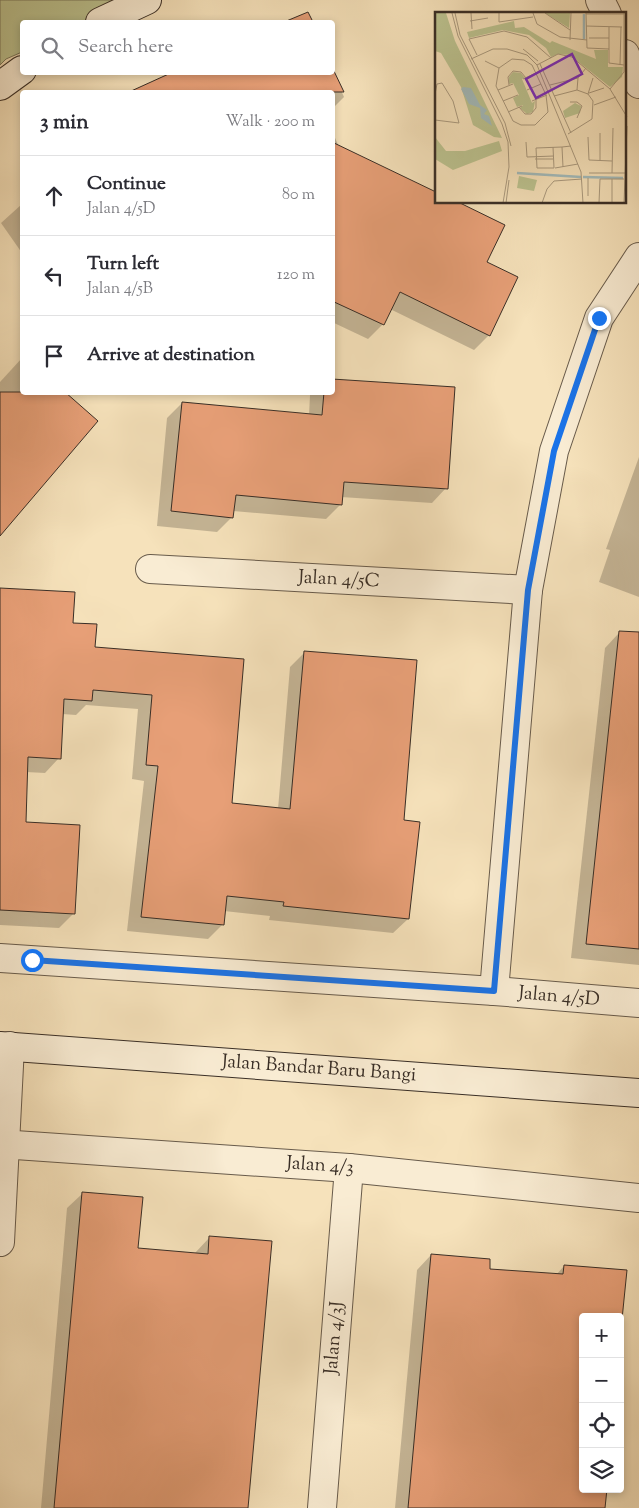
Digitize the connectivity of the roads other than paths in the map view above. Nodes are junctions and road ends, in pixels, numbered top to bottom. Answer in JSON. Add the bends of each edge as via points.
{"nodes":[{"id":1,"x":147,"y":0,"type":"edge"},
{"id":2,"x":600,"y":0,"type":"edge"},
{"id":3,"x":606,"y":12,"type":"edge"},
{"id":4,"x":104,"y":20,"type":"edge"},
{"id":5,"x":626,"y":56,"type":"edge"},
{"id":6,"x":20,"y":71,"type":"edge"},
{"id":7,"x":639,"y":84,"type":"edge"},
{"id":8,"x":0,"y":86,"type":"edge"},
{"id":9,"x":639,"y":258,"type":"edge"},
{"id":10,"x":150,"y":569,"type":"dead end"},
{"id":11,"x":528,"y":590,"type":"junction"},
{"id":12,"x":0,"y":958,"type":"edge"},
{"id":13,"x":494,"y":991,"type":"junction"},
{"id":14,"x":639,"y":1003,"type":"edge"},
{"id":15,"x":5,"y":1046,"type":"edge"},
{"id":16,"x":639,"y":1093,"type":"edge"},
{"id":17,"x":3,"y":1144,"type":"edge"},
{"id":18,"x":349,"y":1168,"type":"junction"},
{"id":19,"x":639,"y":1198,"type":"edge"},
{"id":20,"x":0,"y":1242,"type":"edge"},
{"id":21,"x":322,"y":1508,"type":"edge"}],
"edges":[{"from":1,"to":4,"type":"street"},
{"from":2,"to":3,"type":"street"},
{"from":5,"to":7,"type":"street"},
{"from":6,"to":8,"type":"street"},
{"from":9,"to":11,"type":"street","via":[[599,318],[554,451]]},
{"from":10,"to":11,"type":"street","name":"Jalan 4/5C"},
{"from":11,"to":13,"type":"street"},
{"from":12,"to":13,"type":"street","name":"Jalan 4/5D"},
{"from":13,"to":14,"type":"street","name":"Jalan 4/5D"},
{"from":15,"to":16,"type":"street","name":"Jalan Bandar Baru Bangi"},
{"from":15,"to":17,"type":"street"},
{"from":17,"to":18,"type":"street","name":"Jalan 4/3"},
{"from":17,"to":20,"type":"street"},
{"from":18,"to":19,"type":"street","name":"Jalan 4/3"},
{"from":18,"to":21,"type":"street","name":"Jalan 4/3J"}]}
